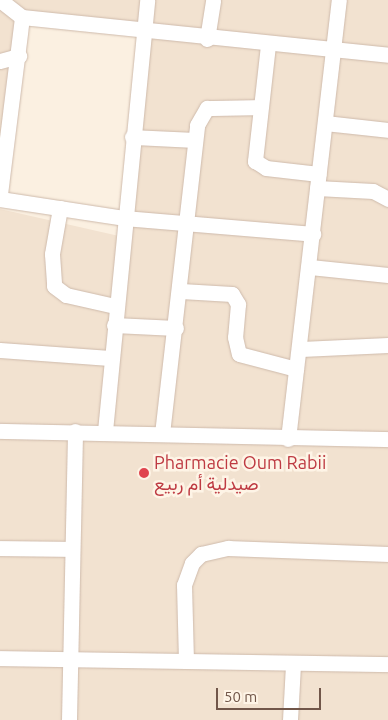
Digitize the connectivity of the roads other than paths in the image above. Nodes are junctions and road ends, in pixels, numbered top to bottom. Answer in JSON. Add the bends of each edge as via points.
{"nodes":[{"id":1,"x":0,"y":0,"type":"edge"},
{"id":2,"x":147,"y":0,"type":"edge"},
{"id":3,"x":213,"y":0,"type":"edge"},
{"id":4,"x":339,"y":0,"type":"edge"},
{"id":5,"x":22,"y":17,"type":"junction"},
{"id":6,"x":144,"y":32,"type":"junction"},
{"id":7,"x":207,"y":39,"type":"junction"},
{"id":8,"x":268,"y":45,"type":"junction"},
{"id":9,"x":333,"y":50,"type":"junction"},
{"id":10,"x":388,"y":55,"type":"edge"},
{"id":11,"x":19,"y":56,"type":"junction"},
{"id":12,"x":0,"y":61,"type":"edge"},
{"id":13,"x":258,"y":107,"type":"junction"},
{"id":14,"x":325,"y":123,"type":"junction"},
{"id":15,"x":6,"y":129,"type":"edge"},
{"id":16,"x":388,"y":130,"type":"edge"},
{"id":17,"x":132,"y":137,"type":"junction"},
{"id":18,"x":193,"y":140,"type":"junction"},
{"id":19,"x":318,"y":181,"type":"junction"},
{"id":20,"x":0,"y":194,"type":"edge"},
{"id":21,"x":0,"y":199,"type":"edge"},
{"id":22,"x":388,"y":199,"type":"edge"},
{"id":23,"x":60,"y":208,"type":"junction"},
{"id":24,"x":124,"y":218,"type":"junction"},
{"id":25,"x":188,"y":223,"type":"junction"},
{"id":26,"x":313,"y":234,"type":"junction"},
{"id":27,"x":310,"y":266,"type":"junction"},
{"id":28,"x":388,"y":275,"type":"edge"},
{"id":29,"x":180,"y":291,"type":"junction"},
{"id":30,"x":115,"y":306,"type":"junction"},
{"id":31,"x":114,"y":325,"type":"junction"},
{"id":32,"x":176,"y":328,"type":"junction"},
{"id":33,"x":388,"y":345,"type":"edge"},
{"id":34,"x":301,"y":349,"type":"junction"},
{"id":35,"x":0,"y":350,"type":"edge"},
{"id":36,"x":110,"y":358,"type":"junction"},
{"id":37,"x":296,"y":370,"type":"junction"},
{"id":38,"x":0,"y":431,"type":"edge"},
{"id":39,"x":75,"y":431,"type":"junction"},
{"id":40,"x":105,"y":431,"type":"junction"},
{"id":41,"x":162,"y":434,"type":"junction"},
{"id":42,"x":288,"y":439,"type":"junction"},
{"id":43,"x":388,"y":439,"type":"edge"},
{"id":44,"x":0,"y":548,"type":"edge"},
{"id":45,"x":72,"y":549,"type":"junction"},
{"id":46,"x":388,"y":554,"type":"edge"},
{"id":47,"x":0,"y":658,"type":"edge"},
{"id":48,"x":70,"y":658,"type":"junction"},
{"id":49,"x":186,"y":660,"type":"junction"},
{"id":50,"x":388,"y":664,"type":"edge"},
{"id":51,"x":293,"y":665,"type":"junction"},
{"id":52,"x":69,"y":720,"type":"edge"},
{"id":53,"x":290,"y":720,"type":"edge"}],
"edges":[{"from":1,"to":5,"type":"street"},
{"from":2,"to":6,"type":"street"},
{"from":3,"to":7,"type":"street"},
{"from":4,"to":9,"type":"street"},
{"from":5,"to":6,"type":"street"},
{"from":5,"to":11,"type":"street"},
{"from":6,"to":7,"type":"street"},
{"from":6,"to":17,"type":"street"},
{"from":7,"to":8,"type":"street"},
{"from":8,"to":9,"type":"street"},
{"from":8,"to":13,"type":"street"},
{"from":9,"to":10,"type":"street"},
{"from":9,"to":14,"type":"street"},
{"from":11,"to":12,"type":"street"},
{"from":11,"to":15,"type":"street"},
{"from":13,"to":18,"type":"street","via":[[207,108]]},
{"from":13,"to":19,"type":"street","via":[[257,164]]},
{"from":14,"to":16,"type":"street"},
{"from":14,"to":19,"type":"street"},
{"from":15,"to":20,"type":"street"},
{"from":17,"to":18,"type":"street"},
{"from":17,"to":24,"type":"street"},
{"from":18,"to":25,"type":"street"},
{"from":19,"to":22,"type":"street","via":[[373,191]]},
{"from":19,"to":26,"type":"street"},
{"from":21,"to":23,"type":"street"},
{"from":23,"to":24,"type":"street"},
{"from":23,"to":30,"type":"street","via":[[52,254],[54,286],[66,295]]},
{"from":24,"to":25,"type":"street"},
{"from":24,"to":30,"type":"street"},
{"from":25,"to":26,"type":"street"},
{"from":25,"to":29,"type":"street"},
{"from":26,"to":27,"type":"street"},
{"from":27,"to":28,"type":"street"},
{"from":27,"to":34,"type":"street"},
{"from":29,"to":32,"type":"street"},
{"from":29,"to":37,"type":"street","via":[[232,294],[238,304],[235,337],[239,354]]},
{"from":30,"to":31,"type":"street"},
{"from":31,"to":32,"type":"street"},
{"from":31,"to":36,"type":"street"},
{"from":32,"to":41,"type":"street"},
{"from":33,"to":34,"type":"street"},
{"from":34,"to":37,"type":"street"},
{"from":35,"to":36,"type":"street"},
{"from":36,"to":40,"type":"street"},
{"from":37,"to":42,"type":"street"},
{"from":38,"to":39,"type":"street"},
{"from":39,"to":40,"type":"street"},
{"from":39,"to":45,"type":"street"},
{"from":40,"to":41,"type":"street"},
{"from":41,"to":42,"type":"street"},
{"from":42,"to":43,"type":"street"},
{"from":44,"to":45,"type":"street"},
{"from":45,"to":48,"type":"street"},
{"from":46,"to":49,"type":"street","via":[[228,548],[201,554],[192,563],[184,586]]},
{"from":47,"to":48,"type":"street"},
{"from":48,"to":49,"type":"street"},
{"from":48,"to":52,"type":"street"},
{"from":49,"to":51,"type":"street"},
{"from":50,"to":51,"type":"street"},
{"from":51,"to":53,"type":"street"}]}
